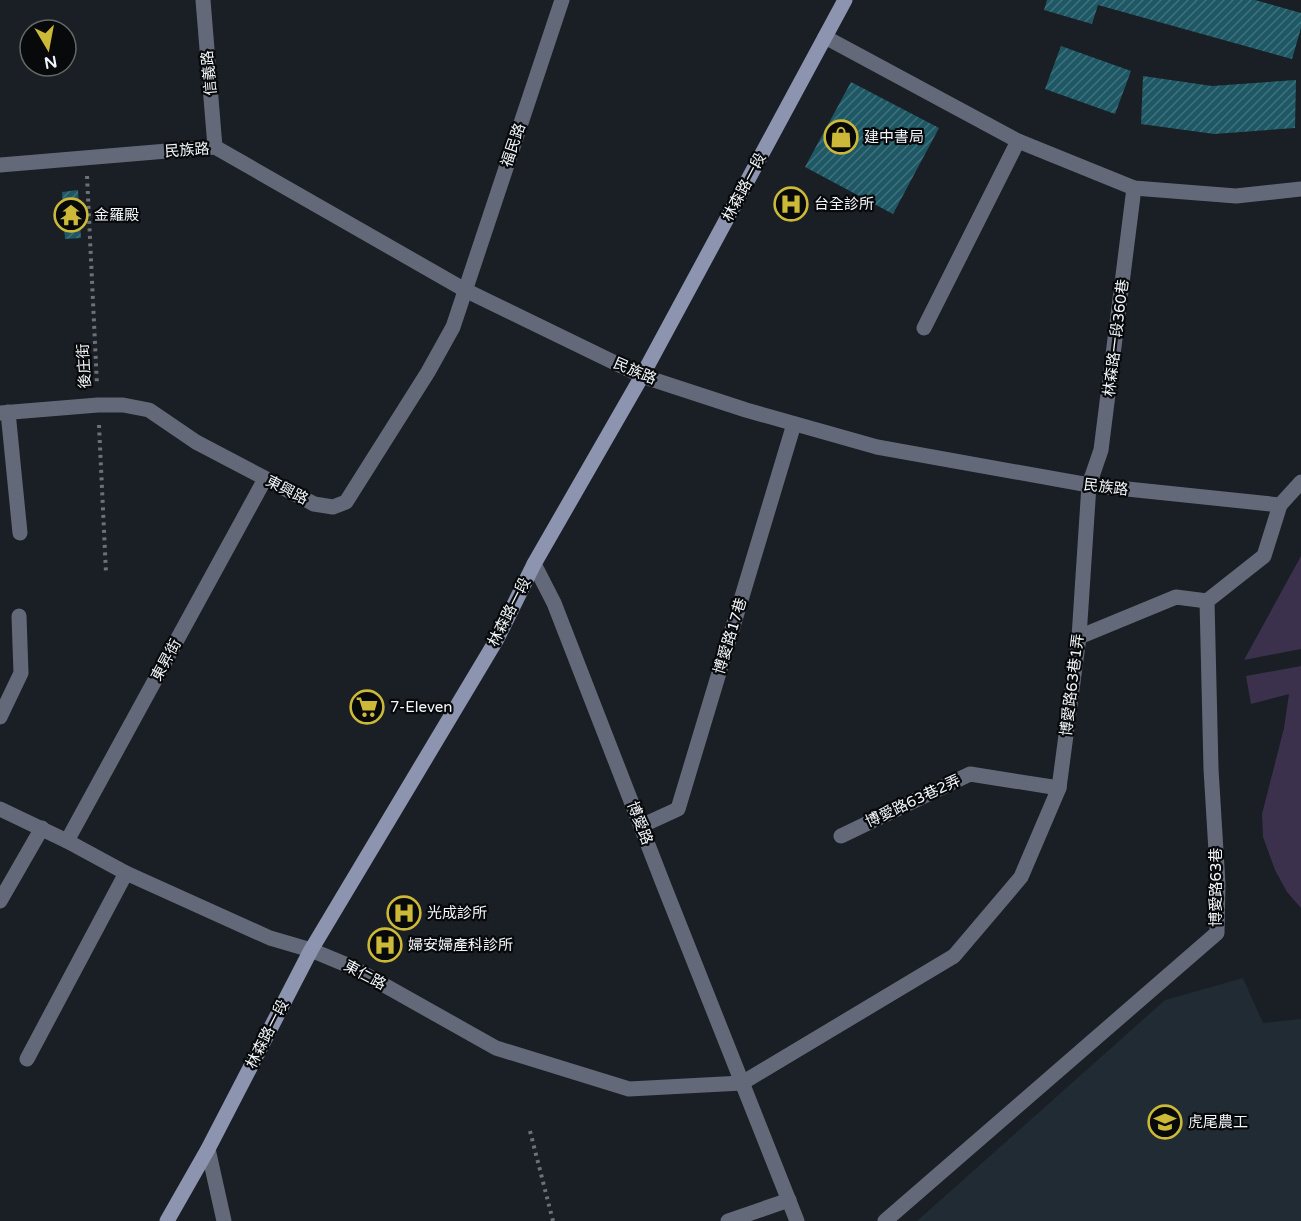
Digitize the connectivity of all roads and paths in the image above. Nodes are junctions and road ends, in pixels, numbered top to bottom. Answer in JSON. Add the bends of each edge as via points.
{"nodes":[{"id":1,"x":203,"y":0,"type":"edge"},
{"id":2,"x":562,"y":0,"type":"edge"},
{"id":3,"x":845,"y":0,"type":"edge"},
{"id":4,"x":825,"y":37,"type":"junction"},
{"id":5,"x":1018,"y":141,"type":"junction"},
{"id":6,"x":215,"y":147,"type":"junction"},
{"id":7,"x":86,"y":158,"type":"junction"},
{"id":8,"x":0,"y":165,"type":"edge"},
{"id":9,"x":1134,"y":188,"type":"junction"},
{"id":10,"x":1301,"y":189,"type":"edge"},
{"id":11,"x":465,"y":290,"type":"junction"},
{"id":12,"x":924,"y":328,"type":"dead end"},
{"id":13,"x":642,"y":376,"type":"junction"},
{"id":14,"x":98,"y":405,"type":"junction"},
{"id":15,"x":4,"y":413,"type":"edge"},
{"id":16,"x":794,"y":424,"type":"junction"},
{"id":17,"x":265,"y":479,"type":"junction"},
{"id":18,"x":1301,"y":482,"type":"edge"},
{"id":19,"x":1089,"y":485,"type":"junction"},
{"id":20,"x":1280,"y":505,"type":"junction"},
{"id":21,"x":20,"y":533,"type":"dead end"},
{"id":22,"x":534,"y":564,"type":"junction"},
{"id":23,"x":106,"y":573,"type":"dead end"},
{"id":24,"x":1208,"y":601,"type":"junction"},
{"id":25,"x":19,"y":616,"type":"dead end"},
{"id":26,"x":1079,"y":637,"type":"junction"},
{"id":27,"x":0,"y":717,"type":"edge"},
{"id":28,"x":1059,"y":788,"type":"junction"},
{"id":29,"x":0,"y":809,"type":"edge"},
{"id":30,"x":641,"y":826,"type":"junction"},
{"id":31,"x":42,"y":828,"type":"junction"},
{"id":32,"x":841,"y":836,"type":"dead end"},
{"id":33,"x":67,"y":841,"type":"junction"},
{"id":34,"x":126,"y":873,"type":"junction"},
{"id":35,"x":0,"y":901,"type":"edge"},
{"id":36,"x":311,"y":950,"type":"junction"},
{"id":37,"x":27,"y":1059,"type":"dead end"},
{"id":38,"x":742,"y":1083,"type":"junction"},
{"id":39,"x":530,"y":1131,"type":"dead end"},
{"id":40,"x":208,"y":1149,"type":"junction"},
{"id":41,"x":789,"y":1200,"type":"junction"},
{"id":42,"x":167,"y":1221,"type":"edge"},
{"id":43,"x":224,"y":1221,"type":"edge"},
{"id":44,"x":553,"y":1221,"type":"edge"},
{"id":45,"x":728,"y":1221,"type":"edge"},
{"id":46,"x":797,"y":1221,"type":"edge"},
{"id":47,"x":885,"y":1221,"type":"edge"}],
"edges":[{"from":1,"to":6,"type":"street","name":"信義路"},
{"from":2,"to":11,"type":"street","name":"福民路"},
{"from":3,"to":4,"type":"main road","name":"林森路一段"},
{"from":4,"to":5,"type":"street"},
{"from":4,"to":13,"type":"main road","name":"林森路一段"},
{"from":5,"to":9,"type":"street"},
{"from":5,"to":12,"type":"street"},
{"from":6,"to":7,"type":"street","name":"民族路"},
{"from":6,"to":11,"type":"street","name":"民族路"},
{"from":7,"to":8,"type":"street","name":"民族路"},
{"from":7,"to":14,"type":"path","name":"後庄街"},
{"from":9,"to":10,"type":"street","via":[[1236,196]]},
{"from":9,"to":19,"type":"street","name":"林森路一段360巷","via":[[1101,450]]},
{"from":11,"to":13,"type":"street","name":"民族路"},
{"from":11,"to":17,"type":"street","name":"東興路","via":[[453,327],[428,372],[346,502],[333,507],[314,504]]},
{"from":13,"to":16,"type":"street","name":"民族路"},
{"from":13,"to":22,"type":"main road","name":"林森路一段"},
{"from":14,"to":15,"type":"street","name":"東興路"},
{"from":14,"to":17,"type":"street","name":"東興路","via":[[149,410],[195,442]]},
{"from":14,"to":23,"type":"path","name":"後庄街"},
{"from":15,"to":21,"type":"street"},
{"from":16,"to":19,"type":"street","name":"民族路","via":[[877,447]]},
{"from":16,"to":30,"type":"street","name":"博愛路17巷","via":[[678,809]]},
{"from":17,"to":33,"type":"street","name":"東昇街"},
{"from":18,"to":20,"type":"street"},
{"from":19,"to":20,"type":"street","name":"民族路"},
{"from":19,"to":26,"type":"street","name":"博愛路63巷1弄"},
{"from":20,"to":24,"type":"street","via":[[1264,556]]},
{"from":22,"to":30,"type":"street","name":"博愛路","via":[[554,603]]},
{"from":22,"to":36,"type":"main road","name":"林森路一段","via":[[497,639]]},
{"from":24,"to":26,"type":"street","via":[[1176,597]]},
{"from":24,"to":47,"type":"street","name":"博愛路63巷","via":[[1217,933]]},
{"from":25,"to":27,"type":"street","via":[[21,673]]},
{"from":26,"to":28,"type":"street","name":"博愛路63巷1弄"},
{"from":28,"to":32,"type":"street","name":"博愛路63巷2弄","via":[[970,774]]},
{"from":28,"to":38,"type":"street","name":"博愛路63巷1弄","via":[[1021,877],[954,956]]},
{"from":29,"to":31,"type":"street","name":"東仁路"},
{"from":30,"to":38,"type":"street","name":"博愛路"},
{"from":31,"to":33,"type":"street","name":"東仁路"},
{"from":31,"to":35,"type":"street"},
{"from":33,"to":34,"type":"street","name":"東仁路"},
{"from":34,"to":36,"type":"street","name":"東仁路","via":[[270,938]]},
{"from":34,"to":37,"type":"street"},
{"from":36,"to":38,"type":"street","name":"東仁路","via":[[352,967],[496,1048],[529,1059],[629,1089]]},
{"from":36,"to":40,"type":"main road","name":"林森路一段"},
{"from":38,"to":41,"type":"street","name":"博愛路"},
{"from":39,"to":44,"type":"path"},
{"from":40,"to":42,"type":"main road","name":"林森路一段"},
{"from":40,"to":43,"type":"street"},
{"from":41,"to":45,"type":"street"},
{"from":41,"to":46,"type":"street","name":"博愛路"}]}
